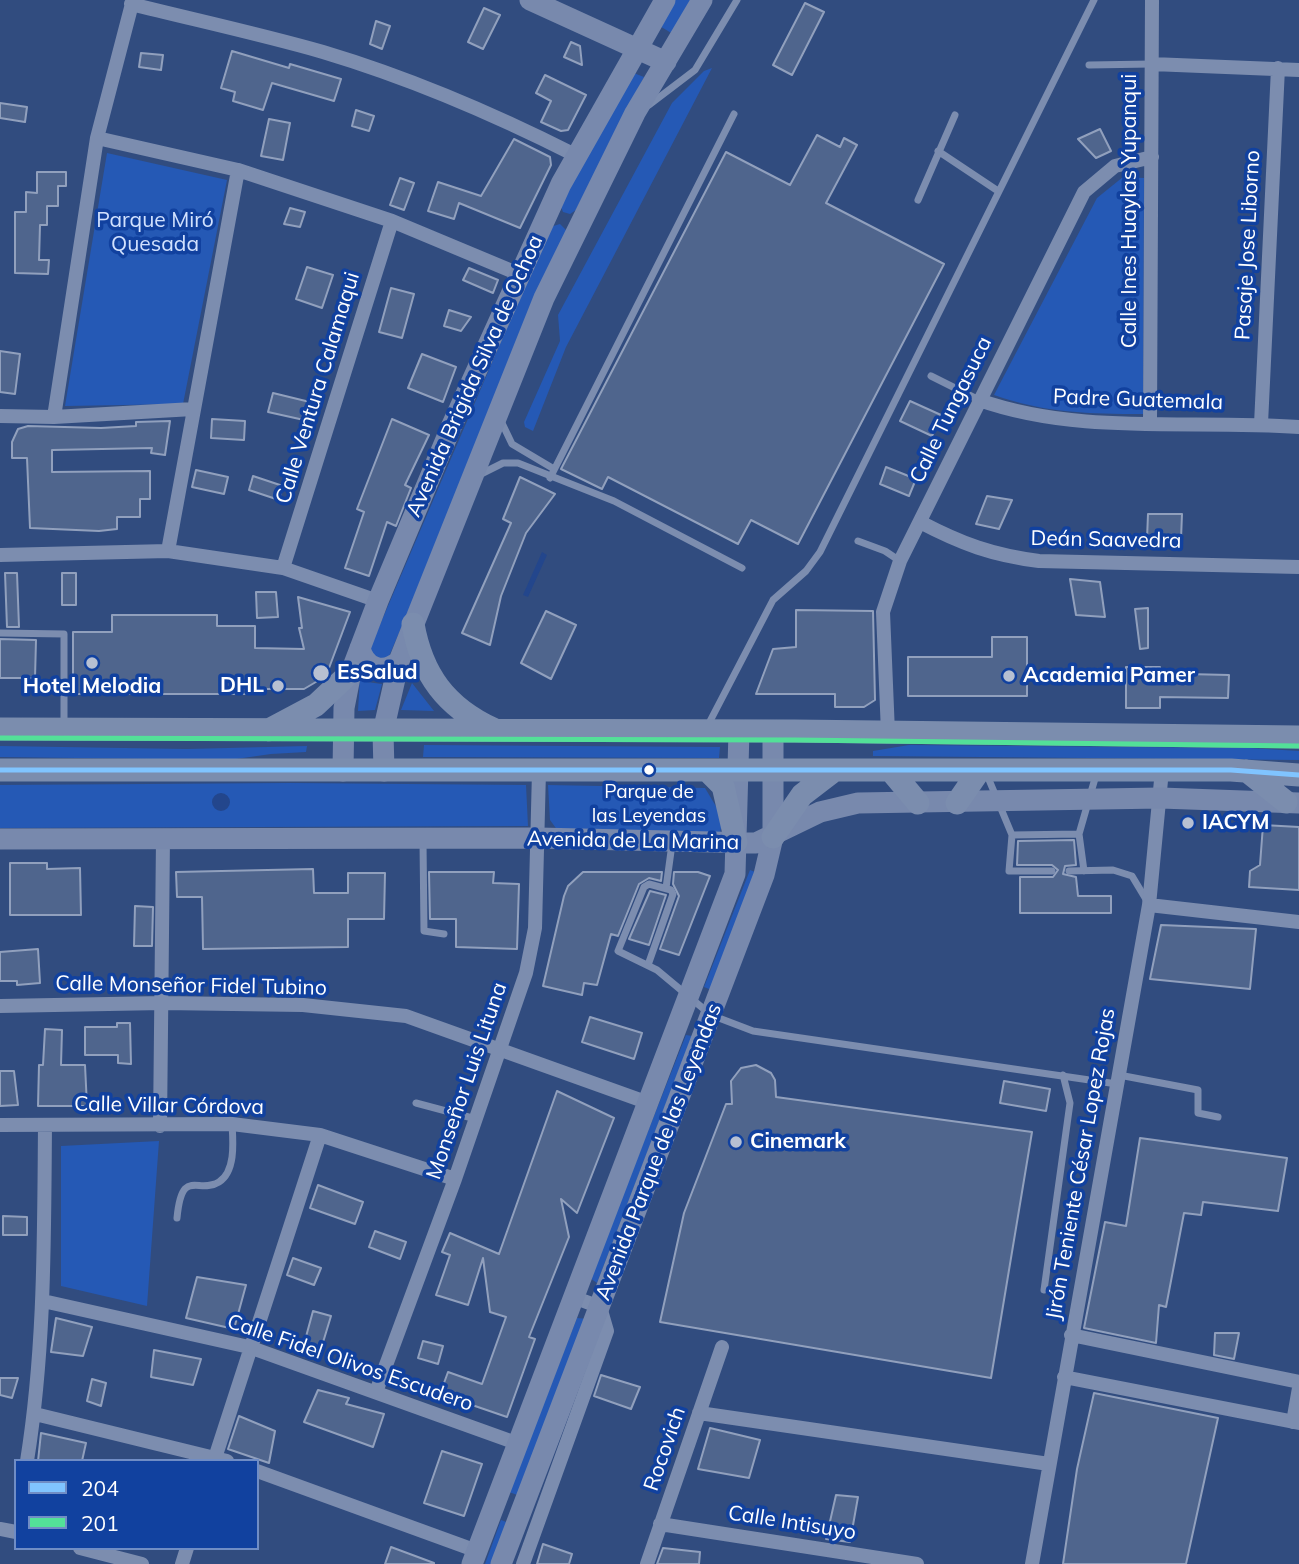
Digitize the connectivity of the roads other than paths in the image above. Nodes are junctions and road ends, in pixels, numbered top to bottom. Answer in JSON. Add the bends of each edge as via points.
{"nodes":[{"id":1,"x":530,"y":0,"type":"edge"},
{"id":2,"x":665,"y":0,"type":"edge"},
{"id":3,"x":702,"y":0,"type":"edge"},
{"id":4,"x":737,"y":0,"type":"edge"},
{"id":5,"x":1094,"y":0,"type":"edge"},
{"id":6,"x":1152,"y":0,"type":"edge"},
{"id":7,"x":132,"y":2,"type":"edge"},
{"id":8,"x":638,"y":47,"type":"junction"},
{"id":9,"x":666,"y":62,"type":"junction"},
{"id":10,"x":1152,"y":64,"type":"junction"},
{"id":11,"x":1089,"y":65,"type":"dead end"},
{"id":12,"x":1278,"y":68,"type":"junction"},
{"id":13,"x":1299,"y":69,"type":"edge"},
{"id":14,"x":635,"y":113,"type":"junction"},
{"id":15,"x":734,"y":114,"type":"dead end"},
{"id":16,"x":955,"y":115,"type":"dead end"},
{"id":17,"x":97,"y":138,"type":"junction"},
{"id":18,"x":938,"y":151,"type":"junction"},
{"id":19,"x":575,"y":155,"type":"junction"},
{"id":20,"x":1152,"y":157,"type":"junction"},
{"id":21,"x":238,"y":170,"type":"junction"},
{"id":22,"x":998,"y":191,"type":"junction"},
{"id":23,"x":918,"y":201,"type":"dead end"},
{"id":24,"x":547,"y":213,"type":"junction"},
{"id":25,"x":392,"y":221,"type":"junction"},
{"id":26,"x":578,"y":227,"type":"junction"},
{"id":27,"x":512,"y":270,"type":"junction"},
{"id":28,"x":931,"y":376,"type":"dead end"},
{"id":29,"x":979,"y":400,"type":"junction"},
{"id":30,"x":192,"y":409,"type":"junction"},
{"id":31,"x":499,"y":410,"type":"junction"},
{"id":32,"x":0,"y":416,"type":"edge"},
{"id":33,"x":54,"y":416,"type":"junction"},
{"id":34,"x":1150,"y":422,"type":"junction"},
{"id":35,"x":1261,"y":424,"type":"junction"},
{"id":36,"x":1299,"y":427,"type":"edge"},
{"id":37,"x":554,"y":469,"type":"junction"},
{"id":38,"x":550,"y":478,"type":"junction"},
{"id":39,"x":471,"y":481,"type":"junction"},
{"id":40,"x":920,"y":522,"type":"junction"},
{"id":41,"x":858,"y":541,"type":"dead end"},
{"id":42,"x":168,"y":551,"type":"junction"},
{"id":43,"x":0,"y":555,"type":"edge"},
{"id":44,"x":900,"y":561,"type":"junction"},
{"id":45,"x":1299,"y":567,"type":"edge"},
{"id":46,"x":283,"y":568,"type":"junction"},
{"id":47,"x":742,"y":568,"type":"dead end"},
{"id":48,"x":378,"y":601,"type":"junction"},
{"id":49,"x":413,"y":624,"type":"junction"},
{"id":50,"x":0,"y":633,"type":"edge"},
{"id":51,"x":360,"y":648,"type":"junction"},
{"id":52,"x":399,"y":660,"type":"junction"},
{"id":53,"x":351,"y":672,"type":"junction"},
{"id":54,"x":0,"y":729,"type":"edge"},
{"id":55,"x":64,"y":729,"type":"junction"},
{"id":56,"x":266,"y":731,"type":"junction"},
{"id":57,"x":499,"y":731,"type":"junction"},
{"id":58,"x":705,"y":731,"type":"junction"},
{"id":59,"x":739,"y":731,"type":"junction"},
{"id":60,"x":773,"y":731,"type":"junction"},
{"id":61,"x":342,"y":732,"type":"junction"},
{"id":62,"x":383,"y":732,"type":"junction"},
{"id":63,"x":888,"y":733,"type":"junction"},
{"id":64,"x":1299,"y":737,"type":"edge"},
{"id":65,"x":0,"y":770,"type":"edge"},
{"id":66,"x":1162,"y":770,"type":"junction"},
{"id":67,"x":343,"y":771,"type":"junction"},
{"id":68,"x":384,"y":771,"type":"junction"},
{"id":69,"x":539,"y":771,"type":"junction"},
{"id":70,"x":708,"y":771,"type":"junction"},
{"id":71,"x":737,"y":771,"type":"junction"},
{"id":72,"x":982,"y":771,"type":"junction"},
{"id":73,"x":1097,"y":771,"type":"junction"},
{"id":74,"x":1247,"y":771,"type":"junction"},
{"id":75,"x":773,"y":772,"type":"junction"},
{"id":76,"x":832,"y":772,"type":"junction"},
{"id":77,"x":892,"y":772,"type":"junction"},
{"id":78,"x":1299,"y":775,"type":"edge"},
{"id":79,"x":1161,"y":798,"type":"junction"},
{"id":80,"x":1089,"y":800,"type":"junction"},
{"id":81,"x":997,"y":802,"type":"junction"},
{"id":82,"x":1292,"y":802,"type":"edge"},
{"id":83,"x":918,"y":803,"type":"junction"},
{"id":84,"x":957,"y":803,"type":"junction"},
{"id":85,"x":1079,"y":834,"type":"junction"},
{"id":86,"x":1012,"y":835,"type":"junction"},
{"id":87,"x":773,"y":837,"type":"junction"},
{"id":88,"x":163,"y":838,"type":"junction"},
{"id":89,"x":424,"y":838,"type":"junction"},
{"id":90,"x":538,"y":838,"type":"junction"},
{"id":91,"x":0,"y":839,"type":"edge"},
{"id":92,"x":673,"y":841,"type":"junction"},
{"id":93,"x":736,"y":842,"type":"junction"},
{"id":94,"x":1052,"y":871,"type":"dead end"},
{"id":95,"x":1069,"y":871,"type":"dead end"},
{"id":96,"x":1084,"y":871,"type":"junction"},
{"id":97,"x":666,"y":888,"type":"junction"},
{"id":98,"x":1149,"y":905,"type":"junction"},
{"id":99,"x":1299,"y":922,"type":"edge"},
{"id":100,"x":444,"y":934,"type":"dead end"},
{"id":101,"x":648,"y":965,"type":"junction"},
{"id":102,"x":689,"y":995,"type":"junction"},
{"id":103,"x":163,"y":1003,"type":"junction"},
{"id":104,"x":0,"y":1006,"type":"edge"},
{"id":105,"x":711,"y":1015,"type":"junction"},
{"id":106,"x":502,"y":1048,"type":"junction"},
{"id":107,"x":1063,"y":1075,"type":"junction"},
{"id":108,"x":1118,"y":1079,"type":"junction"},
{"id":109,"x":646,"y":1102,"type":"junction"},
{"id":110,"x":416,"y":1103,"type":"dead end"},
{"id":111,"x":1218,"y":1117,"type":"dead end"},
{"id":112,"x":477,"y":1119,"type":"junction"},
{"id":113,"x":232,"y":1124,"type":"junction"},
{"id":114,"x":0,"y":1125,"type":"edge"},
{"id":115,"x":45,"y":1125,"type":"junction"},
{"id":116,"x":160,"y":1126,"type":"junction"},
{"id":117,"x":320,"y":1135,"type":"junction"},
{"id":118,"x":455,"y":1179,"type":"junction"},
{"id":119,"x":177,"y":1218,"type":"dead end"},
{"id":120,"x":1044,"y":1290,"type":"dead end"},
{"id":121,"x":573,"y":1297,"type":"junction"},
{"id":122,"x":43,"y":1301,"type":"junction"},
{"id":123,"x":600,"y":1307,"type":"junction"},
{"id":124,"x":1071,"y":1335,"type":"junction"},
{"id":125,"x":249,"y":1347,"type":"junction"},
{"id":126,"x":722,"y":1347,"type":"dead end"},
{"id":127,"x":1064,"y":1377,"type":"junction"},
{"id":128,"x":1299,"y":1382,"type":"edge"},
{"id":129,"x":1299,"y":1388,"type":"edge"},
{"id":130,"x":376,"y":1392,"type":"junction"},
{"id":131,"x":699,"y":1413,"type":"junction"},
{"id":132,"x":35,"y":1414,"type":"junction"},
{"id":133,"x":1296,"y":1423,"type":"edge"},
{"id":134,"x":519,"y":1444,"type":"junction"},
{"id":135,"x":27,"y":1459,"type":"edge"},
{"id":136,"x":219,"y":1459,"type":"edge"},
{"id":137,"x":1049,"y":1464,"type":"junction"},
{"id":138,"x":259,"y":1472,"type":"edge"},
{"id":139,"x":496,"y":1503,"type":"junction"},
{"id":140,"x":521,"y":1512,"type":"junction"},
{"id":141,"x":660,"y":1524,"type":"junction"},
{"id":142,"x":88,"y":1550,"type":"edge"},
{"id":143,"x":475,"y":1558,"type":"edge"},
{"id":144,"x":142,"y":1564,"type":"edge"},
{"id":145,"x":501,"y":1564,"type":"edge"},
{"id":146,"x":523,"y":1564,"type":"edge"},
{"id":147,"x":647,"y":1564,"type":"edge"},
{"id":148,"x":917,"y":1564,"type":"edge"},
{"id":149,"x":1032,"y":1564,"type":"edge"}],
"edges":[{"from":1,"to":8,"type":"street"},
{"from":2,"to":8,"type":"street","name":"Avenida Brigida Silva de Ochoa"},
{"from":3,"to":9,"type":"street","name":"Avenida Brigida Silva de Ochoa"},
{"from":4,"to":14,"type":"lane","via":[[695,70]]},
{"from":5,"to":22,"type":"lane"},
{"from":6,"to":10,"type":"street","name":"Calle Ines Huaylas Yupanqui"},
{"from":7,"to":17,"type":"street"},
{"from":7,"to":19,"type":"street","via":[[390,74]]},
{"from":8,"to":9,"type":"street"},
{"from":8,"to":19,"type":"street","name":"Avenida Brigida Silva de Ochoa"},
{"from":9,"to":14,"type":"street","name":"Avenida Brigida Silva de Ochoa"},
{"from":10,"to":11,"type":"lane"},
{"from":10,"to":12,"type":"street"},
{"from":10,"to":20,"type":"street","name":"Calle Ines Huaylas Yupanqui"},
{"from":12,"to":13,"type":"street"},
{"from":12,"to":35,"type":"street","name":"Pasaje Jose Liborno"},
{"from":14,"to":26,"type":"street","name":"Avenida Brigida Silva de Ochoa"},
{"from":15,"to":37,"type":"lane"},
{"from":16,"to":18,"type":"lane"},
{"from":17,"to":21,"type":"street"},
{"from":17,"to":33,"type":"street"},
{"from":18,"to":22,"type":"lane"},
{"from":18,"to":23,"type":"lane"},
{"from":19,"to":24,"type":"street","name":"Avenida Brigida Silva de Ochoa"},
{"from":20,"to":29,"type":"street","name":"Calle Tungasuca","via":[[1115,166],[1084,192]]},
{"from":20,"to":34,"type":"street","name":"Calle Ines Huaylas Yupanqui"},
{"from":21,"to":25,"type":"street"},
{"from":21,"to":30,"type":"street"},
{"from":22,"to":58,"type":"lane","via":[[820,552],[773,600]]},
{"from":24,"to":26,"type":"street"},
{"from":24,"to":27,"type":"street","name":"Avenida Brigida Silva de Ochoa"},
{"from":25,"to":27,"type":"street"},
{"from":25,"to":46,"type":"street","name":"Calle Ventura Calamaqui"},
{"from":26,"to":31,"type":"street","name":"Avenida Brigida Silva de Ochoa"},
{"from":27,"to":48,"type":"street","name":"Avenida Brigida Silva de Ochoa"},
{"from":28,"to":29,"type":"lane"},
{"from":29,"to":34,"type":"street","name":"Padre Guatemala","via":[[1041,418]]},
{"from":29,"to":40,"type":"street","name":"Calle Tungasuca"},
{"from":30,"to":33,"type":"street"},
{"from":30,"to":42,"type":"street"},
{"from":31,"to":37,"type":"lane","via":[[512,444]]},
{"from":31,"to":39,"type":"street","name":"Avenida Brigida Silva de Ochoa"},
{"from":32,"to":33,"type":"street"},
{"from":34,"to":35,"type":"street","name":"Padre Guatemala"},
{"from":35,"to":36,"type":"street","name":"Padre Guatemala"},
{"from":37,"to":38,"type":"lane"},
{"from":38,"to":39,"type":"lane","via":[[512,462],[496,465]]},
{"from":38,"to":47,"type":"lane","via":[[614,501]]},
{"from":39,"to":49,"type":"street","name":"Avenida Brigida Silva de Ochoa"},
{"from":40,"to":44,"type":"street","name":"Calle Tungasuca"},
{"from":40,"to":45,"type":"street","name":"Deán Saavedra","via":[[967,546],[1003,557]]},
{"from":41,"to":44,"type":"lane"},
{"from":42,"to":43,"type":"street"},
{"from":42,"to":46,"type":"street"},
{"from":44,"to":63,"type":"street","name":"Calle Tungasuca","via":[[883,612]]},
{"from":46,"to":48,"type":"street"},
{"from":48,"to":51,"type":"street","name":"Avenida Brigida Silva de Ochoa"},
{"from":49,"to":52,"type":"street","name":"Avenida Brigida Silva de Ochoa"},
{"from":49,"to":57,"type":"main road","via":[[417,648],[436,687],[473,720]]},
{"from":50,"to":55,"type":"lane","via":[[64,634]]},
{"from":51,"to":52,"type":"street","via":[[367,664],[375,668],[393,666]]},
{"from":51,"to":53,"type":"street","name":"Avenida Brigida Silva de Ochoa"},
{"from":52,"to":62,"type":"street","name":"Avenida Brigida Silva de Ochoa"},
{"from":53,"to":56,"type":"main road","via":[[316,705]]},
{"from":53,"to":61,"type":"street","name":"Avenida Brigida Silva de Ochoa"},
{"from":54,"to":55,"type":"main road"},
{"from":55,"to":56,"type":"main road"},
{"from":56,"to":61,"type":"main road"},
{"from":57,"to":58,"type":"main road"},
{"from":57,"to":62,"type":"main road"},
{"from":58,"to":59,"type":"main road"},
{"from":59,"to":60,"type":"main road"},
{"from":59,"to":71,"type":"street","name":"Avenida Parque de las Leyendas"},
{"from":60,"to":63,"type":"main road"},
{"from":60,"to":75,"type":"street","name":"Avenida Parque de las Leyendas"},
{"from":61,"to":62,"type":"main road"},
{"from":61,"to":67,"type":"street","name":"Avenida Brigida Silva de Ochoa"},
{"from":62,"to":68,"type":"street","name":"Avenida Brigida Silva de Ochoa"},
{"from":63,"to":64,"type":"main road"},
{"from":65,"to":67,"type":"main road"},
{"from":66,"to":73,"type":"main road"},
{"from":66,"to":74,"type":"main road"},
{"from":66,"to":79,"type":"street","name":"Jirón Teniente César Lopez Rojas"},
{"from":67,"to":68,"type":"main road"},
{"from":68,"to":69,"type":"main road"},
{"from":69,"to":70,"type":"main road"},
{"from":69,"to":90,"type":"street","name":"Monseñor Luis Lituna"},
{"from":70,"to":71,"type":"main road"},
{"from":70,"to":93,"type":"main road","via":[[723,786]]},
{"from":71,"to":75,"type":"main road"},
{"from":71,"to":93,"type":"street","name":"Avenida Parque de las Leyendas"},
{"from":72,"to":73,"type":"main road"},
{"from":72,"to":77,"type":"main road"},
{"from":72,"to":81,"type":"lane"},
{"from":72,"to":84,"type":"main road"},
{"from":73,"to":80,"type":"lane"},
{"from":74,"to":78,"type":"main road"},
{"from":74,"to":82,"type":"main road"},
{"from":75,"to":76,"type":"main road"},
{"from":75,"to":87,"type":"street","name":"Avenida Parque de las Leyendas"},
{"from":76,"to":77,"type":"main road"},
{"from":76,"to":87,"type":"main road","via":[[802,795]]},
{"from":77,"to":83,"type":"main road"},
{"from":79,"to":80,"type":"street","name":"Avenida de La Marina"},
{"from":79,"to":82,"type":"street","name":"Avenida de La Marina"},
{"from":79,"to":98,"type":"street","name":"Jirón Teniente César Lopez Rojas"},
{"from":80,"to":81,"type":"street","name":"Avenida de La Marina"},
{"from":80,"to":85,"type":"lane"},
{"from":81,"to":84,"type":"street","name":"Avenida de La Marina"},
{"from":81,"to":86,"type":"lane"},
{"from":83,"to":84,"type":"street","name":"Avenida de La Marina"},
{"from":83,"to":87,"type":"street","name":"Avenida de La Marina","via":[[858,803],[820,813]]},
{"from":85,"to":86,"type":"lane"},
{"from":85,"to":96,"type":"lane"},
{"from":86,"to":94,"type":"lane","via":[[1009,872]]},
{"from":87,"to":93,"type":"street","name":"Avenida de La Marina","via":[[756,843]]},
{"from":87,"to":105,"type":"street","name":"Avenida Parque de las Leyendas","via":[[764,875]]},
{"from":88,"to":89,"type":"street","name":"Avenida de La Marina"},
{"from":88,"to":91,"type":"street","name":"Avenida de La Marina"},
{"from":88,"to":103,"type":"street"},
{"from":89,"to":90,"type":"street","name":"Avenida de La Marina"},
{"from":89,"to":100,"type":"lane","via":[[424,931]]},
{"from":90,"to":92,"type":"street","name":"Avenida de La Marina"},
{"from":90,"to":106,"type":"street","name":"Monseñor Luis Lituna","via":[[534,928],[526,973]]},
{"from":92,"to":93,"type":"street","name":"Avenida de La Marina"},
{"from":92,"to":97,"type":"lane"},
{"from":93,"to":102,"type":"street","name":"Avenida Parque de las Leyendas","via":[[735,874]]},
{"from":95,"to":96,"type":"lane"},
{"from":96,"to":98,"type":"lane","via":[[1113,870],[1132,876]]},
{"from":97,"to":101,"type":"lane","via":[[673,899]]},
{"from":97,"to":101,"type":"lane","via":[[644,887],[618,949]]},
{"from":98,"to":99,"type":"street"},
{"from":98,"to":108,"type":"street","name":"Jirón Teniente César Lopez Rojas"},
{"from":101,"to":102,"type":"lane"},
{"from":102,"to":105,"type":"lane"},
{"from":102,"to":109,"type":"street","name":"Avenida Parque de las Leyendas"},
{"from":103,"to":104,"type":"street","name":"Calle Monseñor Fidel Tubino"},
{"from":103,"to":106,"type":"street","name":"Calle Monseñor Fidel Tubino","via":[[303,1005],[406,1016]]},
{"from":103,"to":116,"type":"street"},
{"from":105,"to":107,"type":"lane","via":[[753,1031]]},
{"from":105,"to":123,"type":"street","name":"Avenida Parque de las Leyendas"},
{"from":106,"to":109,"type":"street","name":"Calle Monseñor Fidel Tubino"},
{"from":106,"to":112,"type":"street","name":"Monseñor Luis Lituna"},
{"from":107,"to":108,"type":"lane"},
{"from":107,"to":120,"type":"lane","via":[[1070,1102]]},
{"from":108,"to":111,"type":"lane","via":[[1198,1090],[1197,1112]]},
{"from":108,"to":124,"type":"street","name":"Jirón Teniente César Lopez Rojas"},
{"from":109,"to":121,"type":"street","name":"Avenida Parque de las Leyendas"},
{"from":110,"to":112,"type":"lane"},
{"from":112,"to":118,"type":"street","name":"Monseñor Luis Lituna"},
{"from":113,"to":116,"type":"street","name":"Calle Villar Córdova"},
{"from":113,"to":117,"type":"street","name":"Calle Villar Córdova"},
{"from":113,"to":119,"type":"lane","via":[[231,1163],[225,1177],[214,1184],[192,1184],[185,1189]]},
{"from":114,"to":115,"type":"street","name":"Calle Villar Córdova"},
{"from":115,"to":116,"type":"street","name":"Calle Villar Córdova"},
{"from":115,"to":122,"type":"street"},
{"from":117,"to":118,"type":"street","name":"Calle Villar Córdova"},
{"from":117,"to":125,"type":"street"},
{"from":118,"to":130,"type":"street","name":"Monseñor Luis Lituna"},
{"from":121,"to":123,"type":"street"},
{"from":121,"to":134,"type":"street","name":"Avenida Parque de las Leyendas"},
{"from":122,"to":125,"type":"street","name":"Calle Fidel Olivos Escudero"},
{"from":122,"to":132,"type":"street"},
{"from":123,"to":140,"type":"street","name":"Avenida Parque de las Leyendas"},
{"from":123,"to":146,"type":"street","via":[[607,1331]]},
{"from":124,"to":127,"type":"street","name":"Jirón Teniente César Lopez Rojas"},
{"from":124,"to":128,"type":"street"},
{"from":125,"to":130,"type":"street","name":"Calle Fidel Olivos Escudero"},
{"from":125,"to":136,"type":"street"},
{"from":126,"to":131,"type":"street","name":"Rocovich"},
{"from":127,"to":133,"type":"street"},
{"from":127,"to":137,"type":"street","name":"Jirón Teniente César Lopez Rojas"},
{"from":129,"to":133,"type":"street"},
{"from":130,"to":134,"type":"street","name":"Calle Fidel Olivos Escudero"},
{"from":131,"to":137,"type":"street"},
{"from":131,"to":141,"type":"street","name":"Rocovich"},
{"from":132,"to":135,"type":"street"},
{"from":132,"to":136,"type":"street"},
{"from":134,"to":139,"type":"street","name":"Avenida Parque de las Leyendas"},
{"from":137,"to":149,"type":"street","name":"Jirón Teniente César Lopez Rojas"},
{"from":138,"to":143,"type":"street","via":[[454,1543]]},
{"from":139,"to":140,"type":"street"},
{"from":139,"to":143,"type":"street","name":"Avenida Parque de las Leyendas"},
{"from":140,"to":145,"type":"street","name":"Avenida Parque de las Leyendas"},
{"from":141,"to":147,"type":"street","name":"Rocovich"},
{"from":141,"to":148,"type":"street","name":"Calle Intisuyo"},
{"from":142,"to":144,"type":"street"}]}
